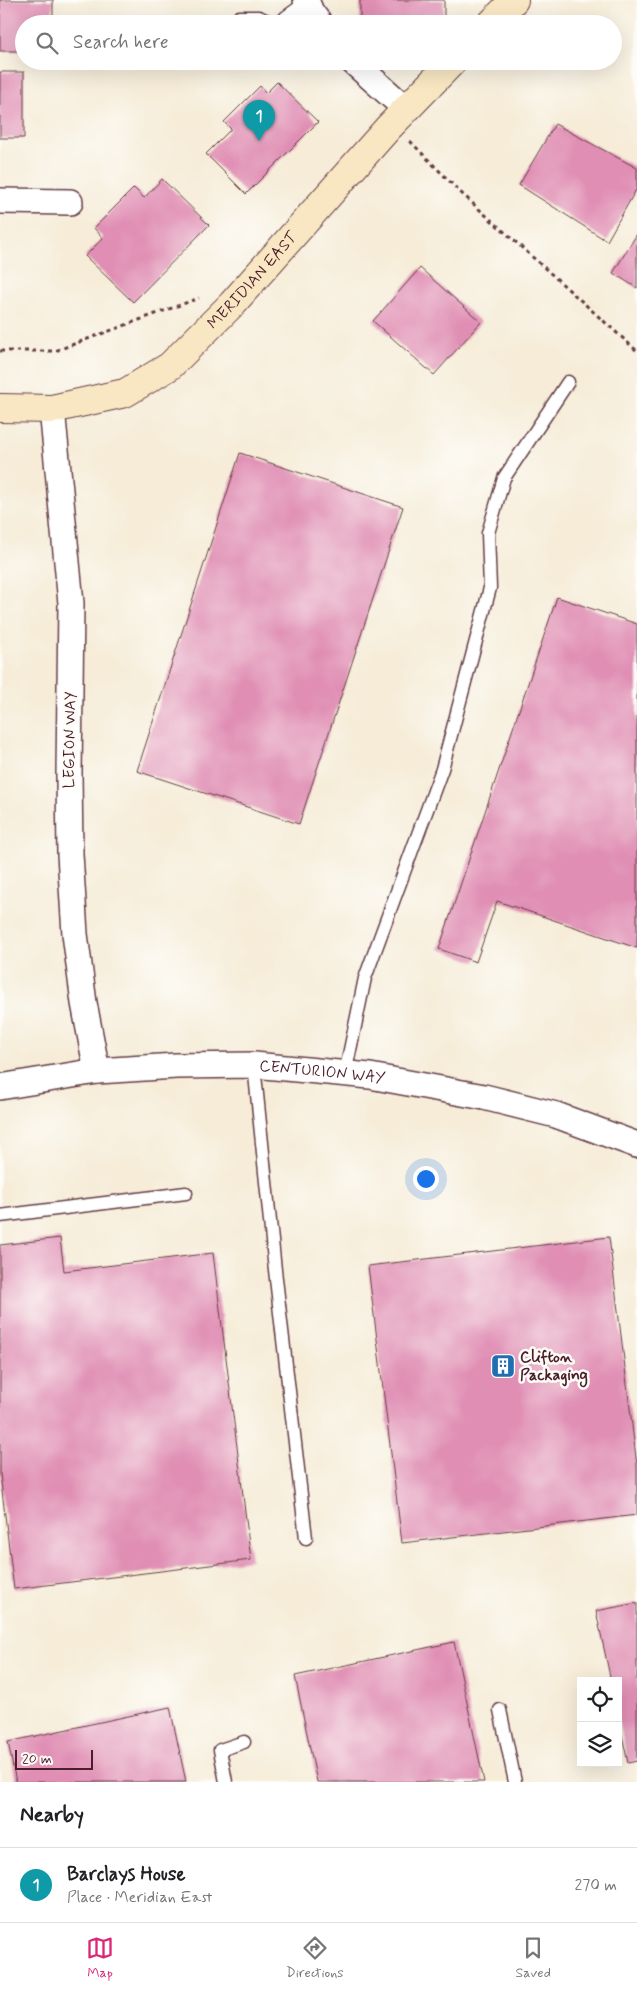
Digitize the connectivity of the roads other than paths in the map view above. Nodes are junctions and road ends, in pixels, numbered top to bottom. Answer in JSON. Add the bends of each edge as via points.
{"nodes":[{"id":1,"x":514,"y":0,"type":"edge"},
{"id":2,"x":307,"y":1,"type":"edge"},
{"id":3,"x":289,"y":15,"type":"edge"},
{"id":4,"x":313,"y":15,"type":"edge"},
{"id":5,"x":500,"y":15,"type":"edge"},
{"id":6,"x":362,"y":70,"type":"edge"},
{"id":7,"x":444,"y":70,"type":"edge"},
{"id":8,"x":406,"y":109,"type":"junction"},
{"id":9,"x":0,"y":202,"type":"edge"},
{"id":10,"x":70,"y":202,"type":"dead end"},
{"id":11,"x":568,"y":382,"type":"dead end"},
{"id":12,"x":0,"y":408,"type":"edge"},
{"id":13,"x":52,"y":409,"type":"junction"},
{"id":14,"x":254,"y":1065,"type":"junction"},
{"id":15,"x":97,"y":1071,"type":"junction"},
{"id":16,"x":345,"y":1074,"type":"junction"},
{"id":17,"x":0,"y":1087,"type":"edge"},
{"id":18,"x":637,"y":1145,"type":"edge"},
{"id":19,"x":186,"y":1193,"type":"dead end"},
{"id":20,"x":0,"y":1216,"type":"edge"},
{"id":21,"x":306,"y":1538,"type":"dead end"},
{"id":22,"x":500,"y":1710,"type":"dead end"},
{"id":23,"x":244,"y":1742,"type":"dead end"},
{"id":24,"x":226,"y":1782,"type":"edge"},
{"id":25,"x":515,"y":1782,"type":"edge"}],
"edges":[{"from":1,"to":5,"type":"street"},
{"from":2,"to":3,"type":"lane"},
{"from":2,"to":4,"type":"street"},
{"from":6,"to":8,"type":"street"},
{"from":7,"to":8,"type":"street","name":"MERIDIAN EAST"},
{"from":8,"to":13,"type":"street","name":"MERIDIAN EAST","via":[[232,304],[170,366],[125,393]]},
{"from":9,"to":10,"type":"street"},
{"from":11,"to":16,"type":"lane","via":[[504,478],[488,533],[490,588],[442,769],[365,978]]},
{"from":12,"to":13,"type":"street","name":"MERIDIAN EAST"},
{"from":13,"to":15,"type":"street","name":"LEGION WAY","via":[[71,603],[68,775],[75,934]]},
{"from":14,"to":15,"type":"street","name":"CENTURION WAY"},
{"from":14,"to":16,"type":"street","name":"CENTURION WAY"},
{"from":14,"to":21,"type":"lane"},
{"from":15,"to":17,"type":"street","name":"CENTURION WAY"},
{"from":16,"to":18,"type":"street","name":"CENTURION WAY","via":[[484,1097],[556,1115]]},
{"from":19,"to":20,"type":"lane"},
{"from":22,"to":25,"type":"lane"},
{"from":23,"to":24,"type":"lane","via":[[220,1750]]}]}
